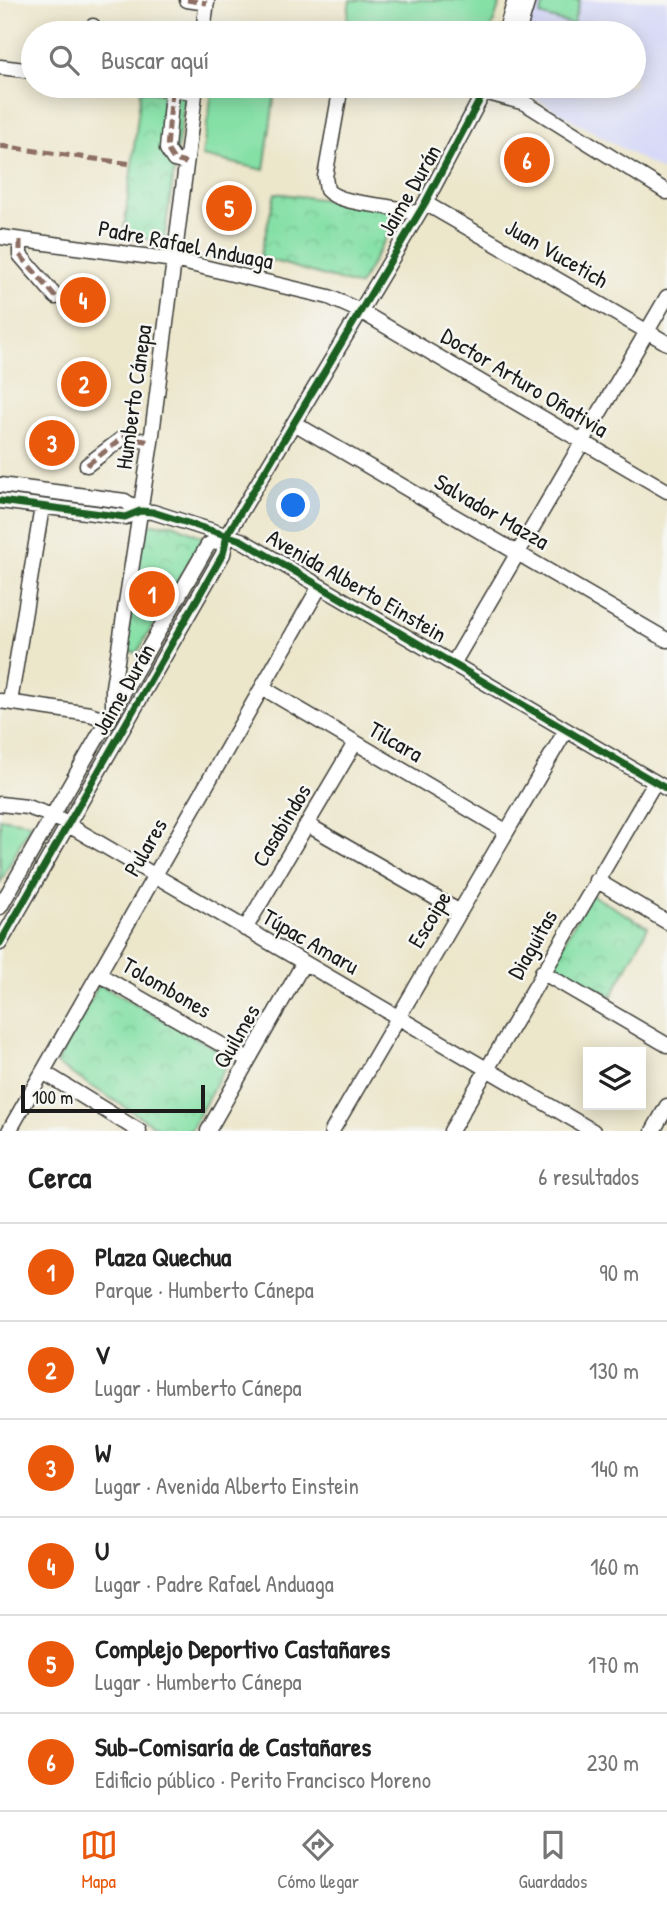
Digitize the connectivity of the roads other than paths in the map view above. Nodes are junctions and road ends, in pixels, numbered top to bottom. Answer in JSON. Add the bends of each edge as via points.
{"nodes":[{"id":1,"x":187,"y":0,"type":"edge"},
{"id":2,"x":515,"y":0,"type":"edge"},
{"id":3,"x":528,"y":0,"type":"edge"},
{"id":4,"x":207,"y":1,"type":"edge"},
{"id":5,"x":204,"y":21,"type":"edge"},
{"id":6,"x":509,"y":21,"type":"edge"},
{"id":7,"x":522,"y":21,"type":"edge"},
{"id":8,"x":0,"y":67,"type":"edge"},
{"id":9,"x":21,"y":70,"type":"edge"},
{"id":10,"x":171,"y":98,"type":"edge"},
{"id":11,"x":195,"y":98,"type":"edge"},
{"id":12,"x":339,"y":98,"type":"edge"},
{"id":13,"x":481,"y":98,"type":"edge"},
{"id":14,"x":517,"y":98,"type":"edge"},
{"id":15,"x":186,"y":163,"type":"junction"},
{"id":16,"x":667,"y":191,"type":"edge"},
{"id":17,"x":421,"y":208,"type":"junction"},
{"id":18,"x":0,"y":237,"type":"edge"},
{"id":19,"x":20,"y":240,"type":"junction"},
{"id":20,"x":174,"y":260,"type":"junction"},
{"id":21,"x":56,"y":297,"type":"dead end"},
{"id":22,"x":667,"y":297,"type":"edge"},
{"id":23,"x":360,"y":311,"type":"junction"},
{"id":24,"x":647,"y":332,"type":"junction"},
{"id":25,"x":667,"y":343,"type":"edge"},
{"id":26,"x":294,"y":423,"type":"junction"},
{"id":27,"x":582,"y":442,"type":"junction"},
{"id":28,"x":151,"y":443,"type":"junction"},
{"id":29,"x":87,"y":466,"type":"dead end"},
{"id":30,"x":0,"y":485,"type":"edge"},
{"id":31,"x":667,"y":491,"type":"edge"},
{"id":32,"x":0,"y":501,"type":"edge"},
{"id":33,"x":42,"y":508,"type":"junction"},
{"id":34,"x":140,"y":511,"type":"junction"},
{"id":35,"x":227,"y":534,"type":"junction"},
{"id":36,"x":516,"y":552,"type":"junction"},
{"id":37,"x":320,"y":586,"type":"junction"},
{"id":38,"x":667,"y":640,"type":"edge"},
{"id":39,"x":453,"y":664,"type":"junction"},
{"id":40,"x":263,"y":688,"type":"junction"},
{"id":41,"x":5,"y":702,"type":"edge"},
{"id":42,"x":111,"y":717,"type":"junction"},
{"id":43,"x":566,"y":730,"type":"junction"},
{"id":44,"x":355,"y":743,"type":"junction"},
{"id":45,"x":661,"y":785,"type":"edge"},
{"id":46,"x":0,"y":804,"type":"edge"},
{"id":47,"x":53,"y":816,"type":"junction"},
{"id":48,"x":67,"y":824,"type":"junction"},
{"id":49,"x":308,"y":825,"type":"junction"},
{"id":50,"x":506,"y":831,"type":"junction"},
{"id":51,"x":154,"y":875,"type":"junction"},
{"id":52,"x":596,"y":880,"type":"junction"},
{"id":53,"x":0,"y":907,"type":"edge"},
{"id":54,"x":460,"y":912,"type":"junction"},
{"id":55,"x":667,"y":922,"type":"edge"},
{"id":56,"x":245,"y":929,"type":"junction"},
{"id":57,"x":0,"y":943,"type":"edge"},
{"id":58,"x":303,"y":964,"type":"junction"},
{"id":59,"x":542,"y":972,"type":"junction"},
{"id":60,"x":100,"y":975,"type":"junction"},
{"id":61,"x":397,"y":1017,"type":"junction"},
{"id":62,"x":667,"y":1045,"type":"edge"},
{"id":63,"x":248,"y":1060,"type":"junction"},
{"id":64,"x":486,"y":1069,"type":"junction"},
{"id":65,"x":43,"y":1072,"type":"junction"},
{"id":66,"x":667,"y":1106,"type":"edge"},
{"id":67,"x":9,"y":1131,"type":"edge"},
{"id":68,"x":139,"y":1131,"type":"edge"},
{"id":69,"x":208,"y":1131,"type":"edge"},
{"id":70,"x":332,"y":1131,"type":"edge"},
{"id":71,"x":451,"y":1131,"type":"edge"},
{"id":72,"x":593,"y":1131,"type":"edge"},
{"id":73,"x":653,"y":1131,"type":"edge"}],
"edges":[{"from":1,"to":4,"type":"street"},
{"from":2,"to":6,"type":"street"},
{"from":3,"to":7,"type":"street"},
{"from":4,"to":5,"type":"street"},
{"from":8,"to":9,"type":"street"},
{"from":10,"to":15,"type":"street","via":[[166,149],[174,160]]},
{"from":11,"to":15,"type":"street","name":"Humberto Cánepa"},
{"from":12,"to":17,"type":"street","name":"Juan Vucetich","via":[[325,177],[327,190],[340,198]]},
{"from":13,"to":17,"type":"street","name":"Jaime Durán"},
{"from":14,"to":16,"type":"street"},
{"from":15,"to":20,"type":"street","name":"Humberto Cánepa"},
{"from":17,"to":23,"type":"street","name":"Jaime Durán"},
{"from":17,"to":24,"type":"street","name":"Juan Vucetich"},
{"from":18,"to":19,"type":"street","name":"Padre Rafael Anduaga"},
{"from":19,"to":20,"type":"street","name":"Padre Rafael Anduaga"},
{"from":19,"to":21,"type":"street","via":[[20,255]]},
{"from":20,"to":23,"type":"street","name":"Padre Rafael Anduaga","via":[[329,297]]},
{"from":20,"to":28,"type":"street","name":"Humberto Cánepa"},
{"from":22,"to":24,"type":"street"},
{"from":23,"to":26,"type":"street","name":"Jaime Durán"},
{"from":23,"to":27,"type":"street","name":"Doctor Arturo Oñativia"},
{"from":24,"to":25,"type":"street","name":"Juan Vucetich"},
{"from":24,"to":27,"type":"street"},
{"from":26,"to":35,"type":"street","name":"Jaime Durán"},
{"from":26,"to":36,"type":"street","name":"Salvador Mazza"},
{"from":27,"to":31,"type":"street","name":"Doctor Arturo Oñativia"},
{"from":27,"to":36,"type":"street"},
{"from":28,"to":29,"type":"street","via":[[124,437]]},
{"from":28,"to":34,"type":"street","name":"Humberto Cánepa"},
{"from":30,"to":34,"type":"street","name":"Avenida Alberto Einstein","via":[[125,501]]},
{"from":32,"to":33,"type":"street","name":"Avenida Alberto Einstein"},
{"from":33,"to":34,"type":"street","name":"Avenida Alberto Einstein","via":[[125,517]]},
{"from":33,"to":41,"type":"street"},
{"from":34,"to":35,"type":"street","name":"Avenida Alberto Einstein"},
{"from":34,"to":42,"type":"street","name":"Humberto Cánepa"},
{"from":35,"to":37,"type":"street","name":"Avenida Alberto Einstein"},
{"from":35,"to":42,"type":"street","name":"Jaime Durán","via":[[208,545]]},
{"from":35,"to":48,"type":"street","name":"Jaime Durán","via":[[223,554]]},
{"from":36,"to":38,"type":"street","name":"Salvador Mazza"},
{"from":36,"to":39,"type":"street"},
{"from":37,"to":39,"type":"street","name":"Avenida Alberto Einstein"},
{"from":37,"to":40,"type":"street","name":"Pulares"},
{"from":39,"to":43,"type":"street","name":"Avenida Alberto Einstein"},
{"from":40,"to":44,"type":"street","name":"Tilcara"},
{"from":40,"to":51,"type":"street","name":"Pulares"},
{"from":41,"to":42,"type":"street"},
{"from":42,"to":47,"type":"street","name":"Jaime Durán"},
{"from":43,"to":45,"type":"street","name":"Avenida Alberto Einstein"},
{"from":43,"to":50,"type":"street","name":"Escoipe"},
{"from":44,"to":49,"type":"street","name":"Casabindos"},
{"from":44,"to":50,"type":"street","name":"Tilcara"},
{"from":45,"to":52,"type":"street","name":"Diaguitas"},
{"from":46,"to":47,"type":"street","name":"Túpac Amaru"},
{"from":47,"to":48,"type":"street","name":"Túpac Amaru"},
{"from":47,"to":53,"type":"street","name":"Jaime Durán"},
{"from":48,"to":51,"type":"street","name":"Túpac Amaru"},
{"from":48,"to":57,"type":"street","name":"Jaime Durán"},
{"from":49,"to":54,"type":"street"},
{"from":49,"to":56,"type":"street","name":"Casabindos"},
{"from":50,"to":54,"type":"street","name":"Escoipe"},
{"from":51,"to":56,"type":"street","name":"Túpac Amaru"},
{"from":51,"to":60,"type":"street","name":"Pulares"},
{"from":52,"to":55,"type":"street"},
{"from":52,"to":59,"type":"street","name":"Diaguitas"},
{"from":54,"to":61,"type":"street","name":"Escoipe"},
{"from":56,"to":58,"type":"street","name":"Túpac Amaru"},
{"from":58,"to":61,"type":"street","name":"Túpac Amaru"},
{"from":58,"to":63,"type":"street","name":"Quilmes"},
{"from":59,"to":62,"type":"street"},
{"from":59,"to":64,"type":"street","name":"Diaguitas"},
{"from":60,"to":63,"type":"street","name":"Tolombones"},
{"from":60,"to":65,"type":"street","name":"Pulares"},
{"from":61,"to":64,"type":"street","name":"Túpac Amaru"},
{"from":61,"to":70,"type":"street","name":"Escoipe"},
{"from":63,"to":69,"type":"street","name":"Quilmes"},
{"from":64,"to":71,"type":"street","name":"Diaguitas"},
{"from":64,"to":72,"type":"street","name":"Túpac Amaru"},
{"from":65,"to":67,"type":"street","name":"Pulares"},
{"from":65,"to":68,"type":"street"},
{"from":66,"to":73,"type":"street"}]}
